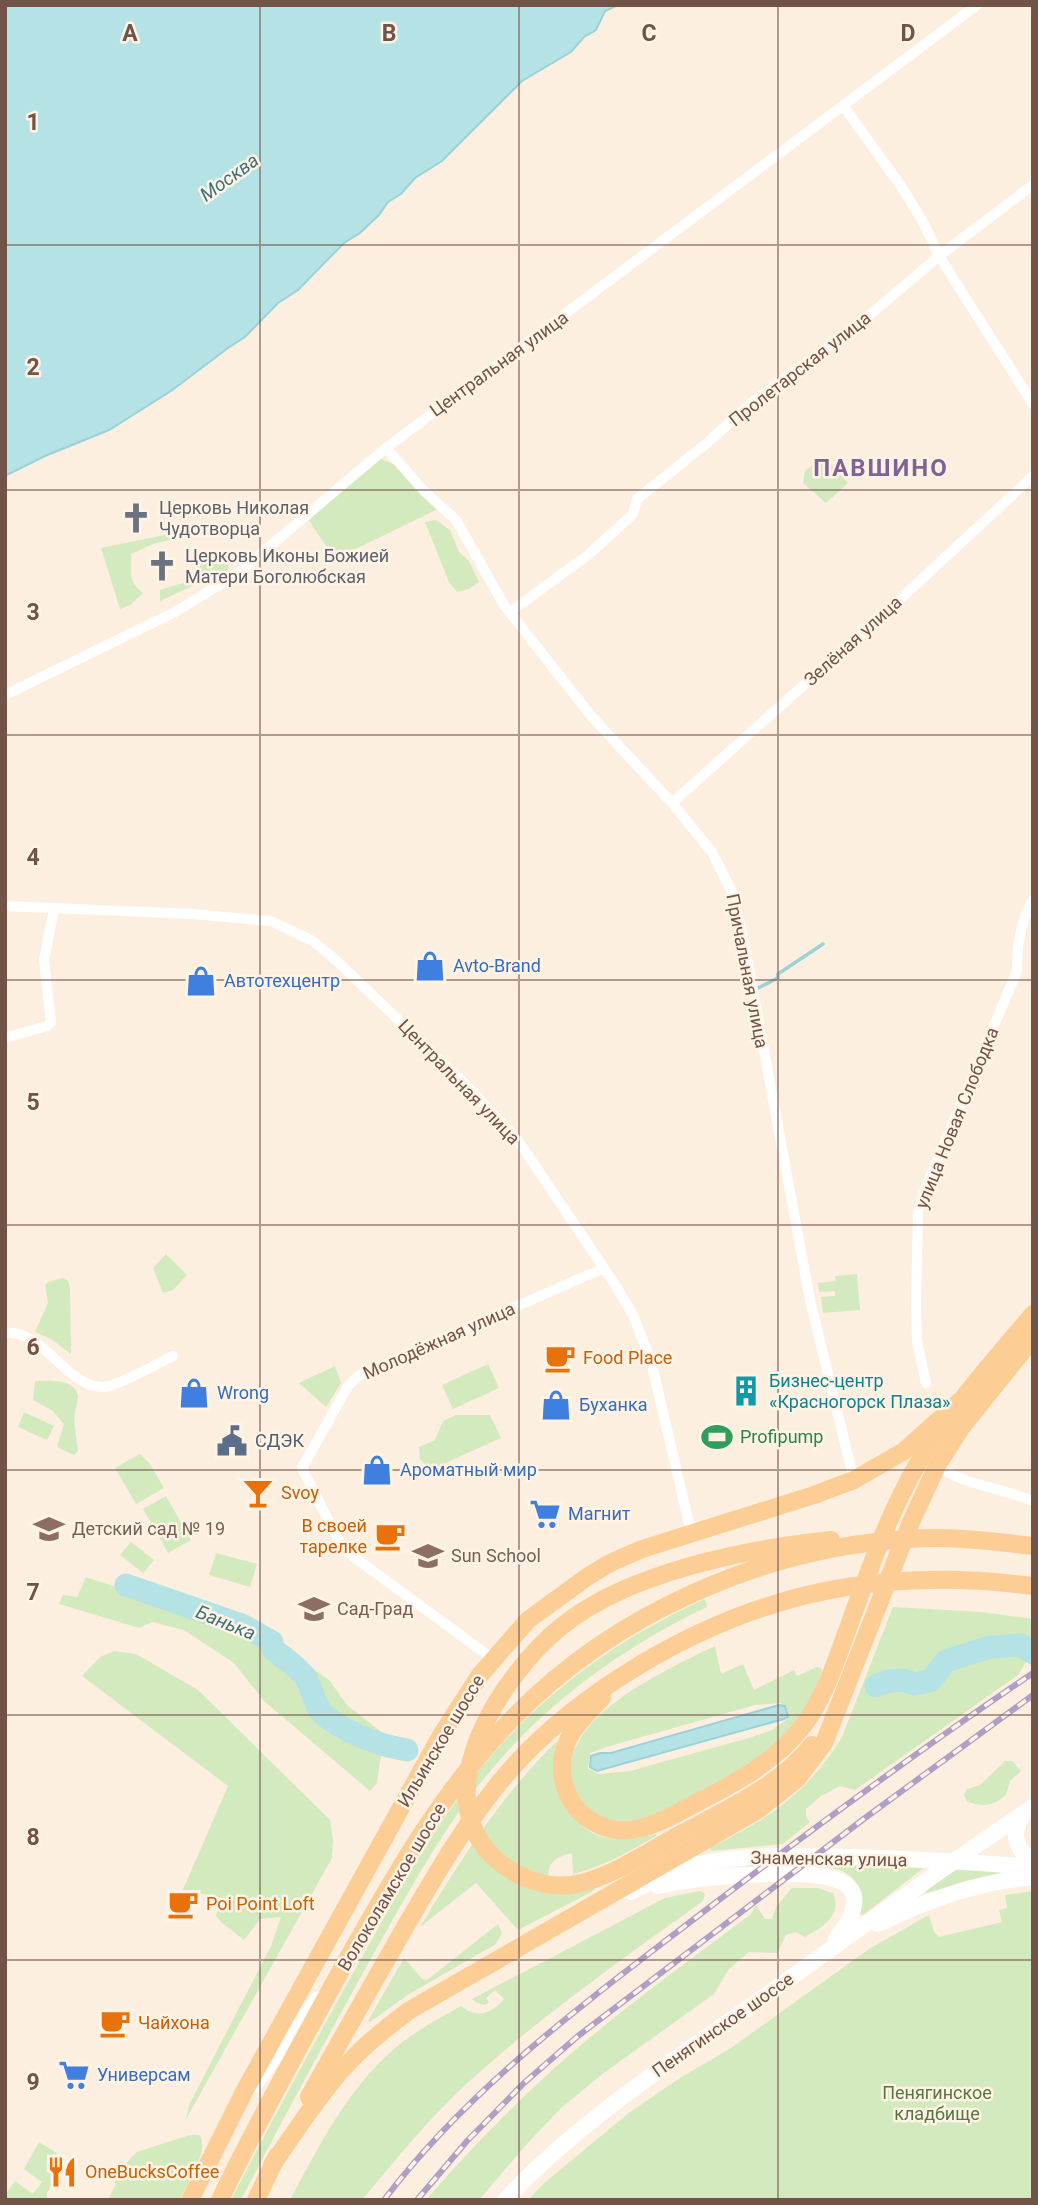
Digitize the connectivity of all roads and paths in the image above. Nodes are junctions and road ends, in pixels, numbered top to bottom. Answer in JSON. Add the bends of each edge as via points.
{"nodes":[{"id":1,"x":977,"y":5,"type":"edge"},
{"id":2,"x":844,"y":107,"type":"junction"},
{"id":3,"x":1033,"y":185,"type":"edge"},
{"id":4,"x":939,"y":256,"type":"junction"},
{"id":5,"x":1033,"y":404,"type":"edge"},
{"id":6,"x":386,"y":447,"type":"junction"},
{"id":7,"x":1033,"y":476,"type":"edge"},
{"id":8,"x":510,"y":612,"type":"junction"},
{"id":9,"x":5,"y":695,"type":"edge"},
{"id":10,"x":672,"y":803,"type":"junction"},
{"id":11,"x":1033,"y":900,"type":"edge"},
{"id":12,"x":5,"y":906,"type":"edge"},
{"id":13,"x":54,"y":909,"type":"junction"},
{"id":14,"x":5,"y":1038,"type":"edge"},
{"id":15,"x":604,"y":1268,"type":"junction"},
{"id":16,"x":1033,"y":1314,"type":"edge"},
{"id":17,"x":5,"y":1334,"type":"edge"},
{"id":18,"x":1033,"y":1338,"type":"edge"},
{"id":19,"x":173,"y":1356,"type":"dead end"},
{"id":20,"x":926,"y":1383,"type":"dead end"},
{"id":21,"x":960,"y":1401,"type":"junction"},
{"id":22,"x":937,"y":1466,"type":"junction"},
{"id":23,"x":854,"y":1480,"type":"junction"},
{"id":24,"x":1033,"y":1501,"type":"edge"},
{"id":25,"x":691,"y":1532,"type":"junction"},
{"id":26,"x":907,"y":1539,"type":"junction"},
{"id":27,"x":1033,"y":1546,"type":"edge"},
{"id":28,"x":1033,"y":1586,"type":"edge"},
{"id":29,"x":492,"y":1659,"type":"junction"},
{"id":30,"x":624,"y":1675,"type":"junction"},
{"id":31,"x":840,"y":1705,"type":"junction"},
{"id":32,"x":1029,"y":1809,"type":"edge"},
{"id":33,"x":951,"y":1862,"type":"junction"},
{"id":34,"x":1033,"y":1865,"type":"edge"},
{"id":35,"x":1033,"y":1877,"type":"edge"},
{"id":36,"x":631,"y":1892,"type":"junction"},
{"id":37,"x":574,"y":1916,"type":"junction"},
{"id":38,"x":830,"y":1949,"type":"junction"},
{"id":39,"x":347,"y":1961,"type":"junction"},
{"id":40,"x":231,"y":2117,"type":"junction"},
{"id":41,"x":272,"y":2165,"type":"junction"},
{"id":42,"x":190,"y":2200,"type":"edge"},
{"id":43,"x":220,"y":2200,"type":"edge"},
{"id":44,"x":256,"y":2200,"type":"edge"},
{"id":45,"x":505,"y":2200,"type":"edge"}],
"edges":[{"from":1,"to":2,"type":"street","name":"Центральная улица"},
{"from":2,"to":4,"type":"street","via":[[901,186]]},
{"from":2,"to":6,"type":"street","name":"Центральная улица"},
{"from":3,"to":4,"type":"street","name":"Пролетарская улица"},
{"from":4,"to":5,"type":"street"},
{"from":4,"to":8,"type":"street","name":"Пролетарская улица","via":[[865,319],[750,404],[637,499],[633,514],[588,555]]},
{"from":6,"to":8,"type":"street","name":"Причальная улица","via":[[456,520]]},
{"from":6,"to":9,"type":"street","name":"Центральная улица","via":[[237,575],[175,612]]},
{"from":7,"to":10,"type":"street","name":"Зелёная улица"},
{"from":8,"to":10,"type":"street","name":"Причальная улица","via":[[592,717]]},
{"from":10,"to":23,"type":"street","name":"Причальная улица","via":[[712,852],[734,895],[810,1300]]},
{"from":11,"to":20,"type":"street","name":"улица Новая Слободка","via":[[1017,943],[1017,971],[918,1211],[916,1326]]},
{"from":12,"to":13,"type":"street","name":"Центральная улица"},
{"from":13,"to":14,"type":"street","via":[[44,960],[51,1021]]},
{"from":13,"to":15,"type":"street","name":"Центральная улица","via":[[271,921],[313,941],[378,999],[517,1139]]},
{"from":15,"to":25,"type":"street","name":"Центральная улица","via":[[633,1315],[651,1361]]},
{"from":15,"to":29,"type":"street","name":"Молодёжная улица","via":[[358,1376],[302,1468],[343,1549]]},
{"from":16,"to":21,"type":"main road"},
{"from":17,"to":19,"type":"street","via":[[27,1337],[88,1385],[106,1387]]},
{"from":18,"to":22,"type":"main road"},
{"from":21,"to":23,"type":"main road","name":"Ильинское шоссе","via":[[904,1451]]},
{"from":21,"to":30,"type":"main road","via":[[892,1514],[813,1711],[772,1757],[652,1826],[618,1831],[596,1824],[567,1792],[562,1760],[579,1723]]},
{"from":22,"to":24,"type":"street","via":[[957,1478]]},
{"from":22,"to":31,"type":"main road"},
{"from":23,"to":25,"type":"main road","name":"Ильинское шоссе"},
{"from":25,"to":29,"type":"main road","name":"Ильинское шоссе","via":[[610,1563],[568,1589],[528,1620]]},
{"from":26,"to":27,"type":"main road","name":"Волоколамское шоссе"},
{"from":26,"to":31,"type":"main road","via":[[807,1543],[674,1572],[631,1586],[562,1625],[532,1653],[484,1723],[467,1788],[474,1828],[492,1856],[521,1876],[557,1885],[603,1876],[741,1801],[788,1769]]},
{"from":26,"to":39,"type":"main road","name":"Волоколамское шоссе","via":[[819,1552],[701,1590],[601,1645],[570,1668],[484,1749],[430,1820]]},
{"from":28,"to":30,"type":"main road","name":"Волоколамское шоссе","via":[[944,1578],[854,1585],[773,1603],[715,1624]]},
{"from":29,"to":40,"type":"main road","name":"Ильинское шоссе","via":[[440,1737]]},
{"from":30,"to":41,"type":"main road","name":"Волоколамское шоссе","via":[[567,1713],[473,1816],[418,1904]]},
{"from":31,"to":37,"type":"main road","via":[[812,1761],[776,1797]]},
{"from":32,"to":33,"type":"main road","name":"Пенягинское шоссе"},
{"from":32,"to":34,"type":"main road","via":[[1015,1829],[1015,1839]]},
{"from":33,"to":34,"type":"main road","name":"Знаменская улица"},
{"from":33,"to":36,"type":"main road","name":"Знаменская улица","via":[[780,1855],[730,1858],[671,1872]]},
{"from":33,"to":38,"type":"main road","name":"Пенягинское шоссе"},
{"from":35,"to":38,"type":"main road","via":[[944,1895]]},
{"from":36,"to":37,"type":"main road"},
{"from":36,"to":38,"type":"main road","via":[[728,1874],[828,1875],[847,1885],[855,1905]]},
{"from":37,"to":41,"type":"main road","via":[[445,1988],[380,2032],[328,2087]]},
{"from":38,"to":45,"type":"main road","name":"Пенягинское шоссе","via":[[578,2131]]},
{"from":39,"to":40,"type":"main road"},
{"from":39,"to":43,"type":"main road","name":"Волоколамское шоссе"},
{"from":40,"to":42,"type":"main road","name":"Ильинское шоссе"},
{"from":41,"to":44,"type":"main road","name":"Волоколамское шоссе"}]}
